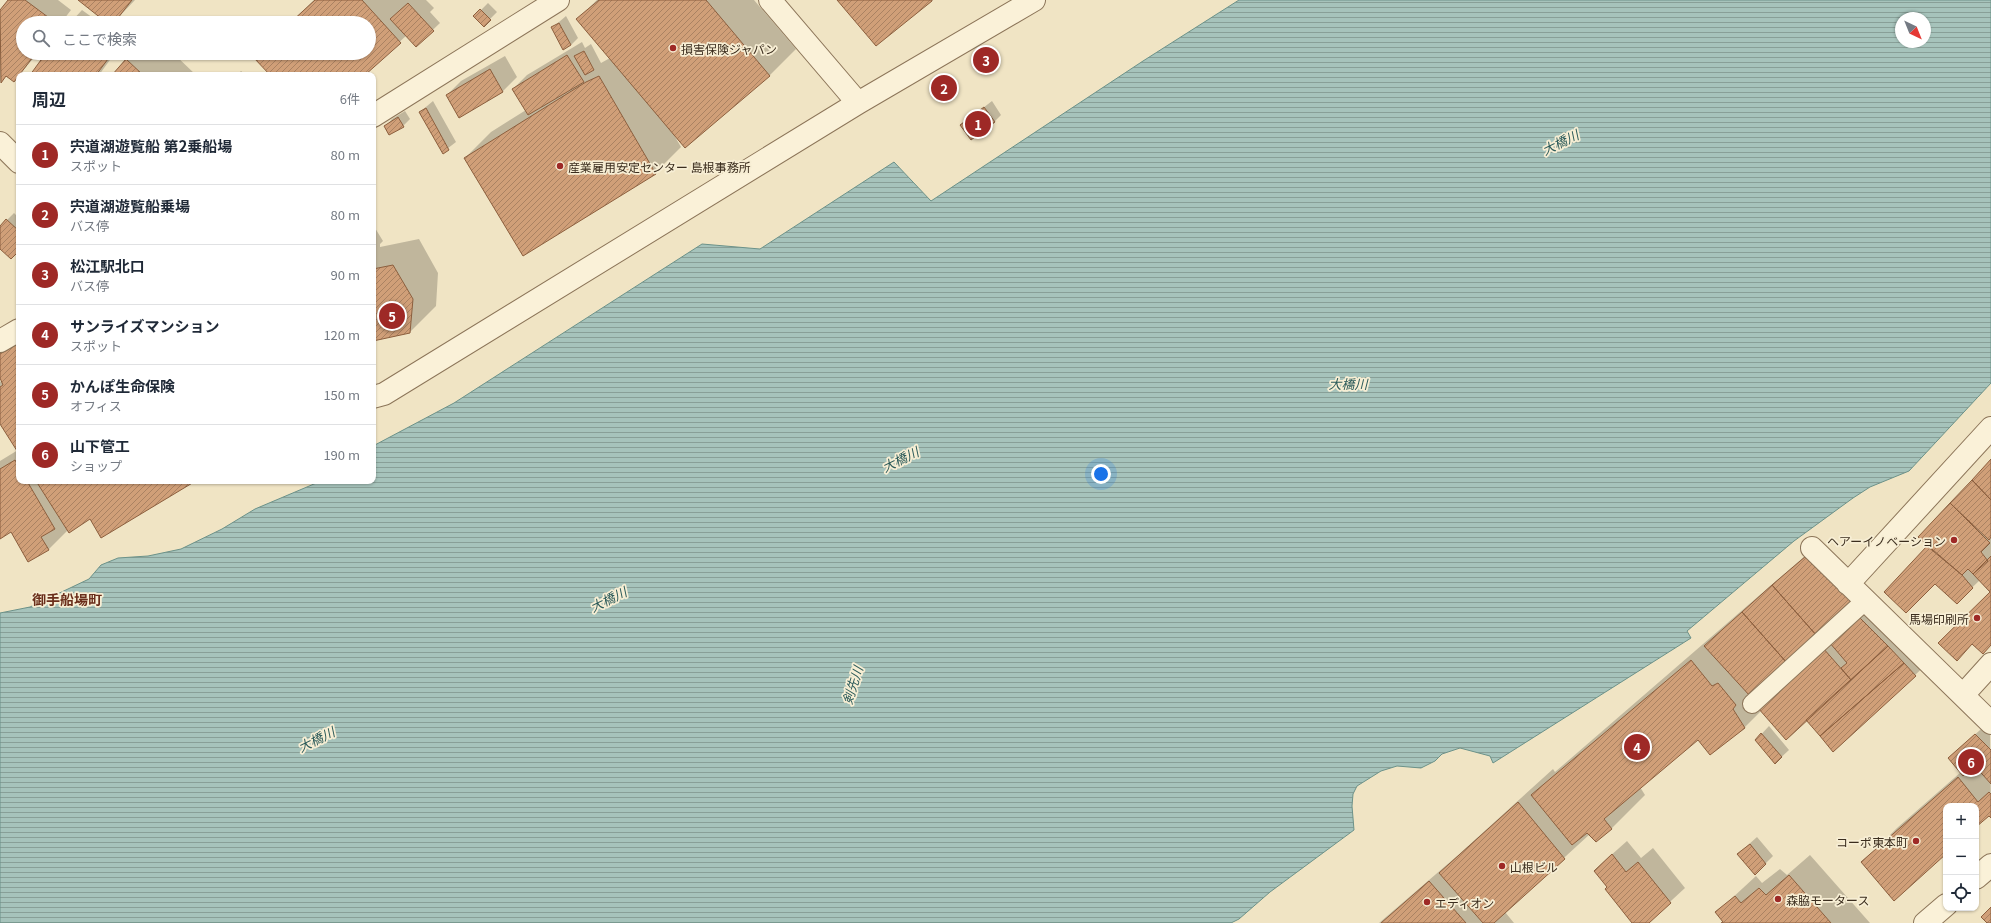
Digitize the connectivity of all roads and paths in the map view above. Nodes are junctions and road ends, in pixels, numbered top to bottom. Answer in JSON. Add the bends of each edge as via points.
{"nodes":[{"id":1,"x":558,"y":0,"type":"edge"},
{"id":2,"x":770,"y":0,"type":"edge"},
{"id":3,"x":1034,"y":0,"type":"edge"},
{"id":4,"x":858,"y":103,"type":"junction"},
{"id":5,"x":376,"y":114,"type":"edge"},
{"id":6,"x":0,"y":143,"type":"edge"},
{"id":7,"x":16,"y":159,"type":"edge"},
{"id":8,"x":16,"y":332,"type":"edge"},
{"id":9,"x":0,"y":341,"type":"edge"},
{"id":10,"x":376,"y":396,"type":"edge"},
{"id":11,"x":1988,"y":437,"type":"edge"},
{"id":12,"x":1812,"y":548,"type":"dead end"},
{"id":13,"x":1848,"y":584,"type":"junction"},
{"id":14,"x":1866,"y":600,"type":"junction"},
{"id":15,"x":1991,"y":664,"type":"edge"},
{"id":16,"x":1963,"y":695,"type":"junction"},
{"id":17,"x":1752,"y":704,"type":"dead end"},
{"id":18,"x":1991,"y":723,"type":"edge"},
{"id":19,"x":1991,"y":865,"type":"edge"},
{"id":20,"x":1979,"y":875,"type":"edge"},
{"id":21,"x":1943,"y":908,"type":"edge"},
{"id":22,"x":1925,"y":923,"type":"edge"}],
"edges":[{"from":1,"to":5,"type":"street"},
{"from":2,"to":4,"type":"street"},
{"from":3,"to":4,"type":"street"},
{"from":4,"to":10,"type":"street","via":[[391,390]]},
{"from":6,"to":7,"type":"street"},
{"from":8,"to":9,"type":"street"},
{"from":11,"to":13,"type":"street"},
{"from":12,"to":13,"type":"street"},
{"from":13,"to":14,"type":"street"},
{"from":14,"to":16,"type":"street"},
{"from":14,"to":17,"type":"lane"},
{"from":15,"to":16,"type":"street"},
{"from":16,"to":18,"type":"street"},
{"from":19,"to":20,"type":"street"},
{"from":21,"to":22,"type":"street"}]}
